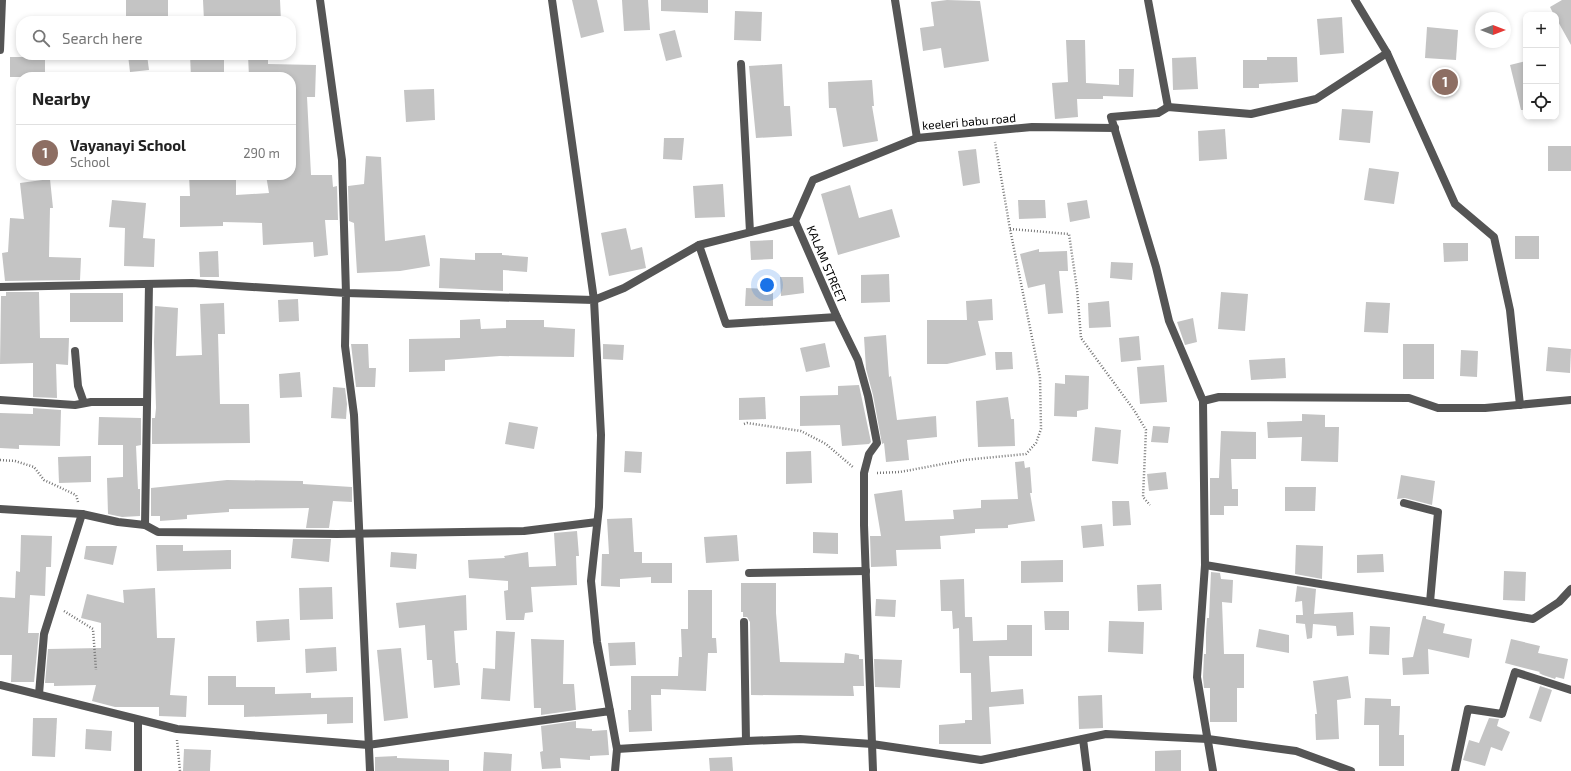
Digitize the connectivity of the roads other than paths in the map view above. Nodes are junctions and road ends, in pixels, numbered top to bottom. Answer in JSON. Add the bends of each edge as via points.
{"nodes":[{"id":1,"x":2,"y":0,"type":"edge"},
{"id":2,"x":320,"y":0,"type":"edge"},
{"id":3,"x":552,"y":0,"type":"edge"},
{"id":4,"x":896,"y":0,"type":"edge"},
{"id":5,"x":1148,"y":0,"type":"edge"},
{"id":6,"x":1355,"y":0,"type":"edge"},
{"id":7,"x":0,"y":50,"type":"edge"},
{"id":8,"x":1387,"y":53,"type":"junction"},
{"id":9,"x":741,"y":64,"type":"dead end"},
{"id":10,"x":1168,"y":107,"type":"junction"},
{"id":11,"x":1114,"y":128,"type":"junction"},
{"id":12,"x":917,"y":138,"type":"junction"},
{"id":13,"x":795,"y":221,"type":"junction"},
{"id":14,"x":750,"y":232,"type":"junction"},
{"id":15,"x":699,"y":245,"type":"junction"},
{"id":16,"x":149,"y":284,"type":"junction"},
{"id":17,"x":0,"y":287,"type":"edge"},
{"id":18,"x":346,"y":294,"type":"junction"},
{"id":19,"x":594,"y":300,"type":"junction"},
{"id":20,"x":836,"y":317,"type":"junction"},
{"id":21,"x":75,"y":351,"type":"dead end"},
{"id":22,"x":0,"y":400,"type":"edge"},
{"id":23,"x":1571,"y":400,"type":"edge"},
{"id":24,"x":1203,"y":401,"type":"junction"},
{"id":25,"x":147,"y":402,"type":"junction"},
{"id":26,"x":84,"y":403,"type":"junction"},
{"id":27,"x":1520,"y":405,"type":"junction"},
{"id":28,"x":1404,"y":503,"type":"dead end"},
{"id":29,"x":0,"y":509,"type":"edge"},
{"id":30,"x":82,"y":514,"type":"junction"},
{"id":31,"x":597,"y":522,"type":"junction"},
{"id":32,"x":145,"y":525,"type":"junction"},
{"id":33,"x":358,"y":533,"type":"junction"},
{"id":34,"x":1205,"y":565,"type":"junction"},
{"id":35,"x":866,"y":571,"type":"junction"},
{"id":36,"x":749,"y":573,"type":"dead end"},
{"id":37,"x":1571,"y":589,"type":"edge"},
{"id":38,"x":1430,"y":602,"type":"junction"},
{"id":39,"x":744,"y":622,"type":"dead end"},
{"id":40,"x":0,"y":686,"type":"edge"},
{"id":41,"x":1571,"y":690,"type":"edge"},
{"id":42,"x":39,"y":694,"type":"junction"},
{"id":43,"x":610,"y":711,"type":"junction"},
{"id":44,"x":138,"y":720,"type":"junction"},
{"id":45,"x":1083,"y":739,"type":"junction"},
{"id":46,"x":1208,"y":739,"type":"junction"},
{"id":47,"x":746,"y":740,"type":"junction"},
{"id":48,"x":872,"y":744,"type":"junction"},
{"id":49,"x":368,"y":745,"type":"junction"},
{"id":50,"x":617,"y":749,"type":"junction"},
{"id":51,"x":138,"y":771,"type":"edge"},
{"id":52,"x":370,"y":771,"type":"edge"},
{"id":53,"x":615,"y":771,"type":"edge"},
{"id":54,"x":873,"y":771,"type":"edge"},
{"id":55,"x":1087,"y":771,"type":"edge"},
{"id":56,"x":1213,"y":771,"type":"edge"},
{"id":57,"x":1351,"y":771,"type":"edge"},
{"id":58,"x":1455,"y":771,"type":"edge"}],
"edges":[{"from":1,"to":7,"type":"street"},
{"from":2,"to":18,"type":"street","via":[[342,160]]},
{"from":3,"to":19,"type":"street"},
{"from":4,"to":12,"type":"street","name":"keeleri babu road"},
{"from":5,"to":10,"type":"street"},
{"from":6,"to":8,"type":"street"},
{"from":8,"to":10,"type":"street","via":[[1316,99],[1251,114]]},
{"from":8,"to":27,"type":"street","via":[[1455,204],[1494,237],[1510,310]]},
{"from":9,"to":14,"type":"street"},
{"from":10,"to":11,"type":"street","via":[[1158,113],[1111,117]]},
{"from":11,"to":12,"type":"street","name":"keeleri babu road","via":[[1032,127]]},
{"from":11,"to":24,"type":"street","via":[[1156,267],[1169,321]]},
{"from":12,"to":13,"type":"street","via":[[813,180]]},
{"from":13,"to":14,"type":"street"},
{"from":13,"to":20,"type":"street","name":"KALAM STREET"},
{"from":14,"to":15,"type":"street"},
{"from":15,"to":19,"type":"street","via":[[624,288]]},
{"from":15,"to":20,"type":"street","via":[[726,324]]},
{"from":16,"to":17,"type":"street"},
{"from":16,"to":18,"type":"street","via":[[192,283]]},
{"from":16,"to":25,"type":"street"},
{"from":18,"to":19,"type":"street"},
{"from":18,"to":33,"type":"street","via":[[345,346],[354,415]]},
{"from":19,"to":31,"type":"street","via":[[601,435]]},
{"from":20,"to":35,"type":"street","name":"KALAM STREET","via":[[858,360],[877,443],[869,454],[864,473]]},
{"from":21,"to":26,"type":"street","via":[[78,386]]},
{"from":22,"to":26,"type":"street","via":[[75,405]]},
{"from":23,"to":27,"type":"street"},
{"from":24,"to":27,"type":"street","via":[[1219,397],[1409,398],[1438,408]]},
{"from":24,"to":34,"type":"street"},
{"from":25,"to":26,"type":"street"},
{"from":25,"to":32,"type":"street"},
{"from":28,"to":38,"type":"street","via":[[1438,512]]},
{"from":29,"to":30,"type":"street"},
{"from":30,"to":32,"type":"street"},
{"from":30,"to":42,"type":"street","via":[[44,634]]},
{"from":31,"to":33,"type":"street","via":[[524,531]]},
{"from":31,"to":43,"type":"street","via":[[591,581],[597,642]]},
{"from":32,"to":33,"type":"street","via":[[158,532]]},
{"from":33,"to":49,"type":"street"},
{"from":34,"to":38,"type":"street"},
{"from":34,"to":46,"type":"street","via":[[1197,677]]},
{"from":35,"to":36,"type":"street"},
{"from":35,"to":48,"type":"street","name":"KALAM STREET"},
{"from":37,"to":38,"type":"street","via":[[1559,602],[1533,619]]},
{"from":39,"to":47,"type":"street"},
{"from":40,"to":42,"type":"street"},
{"from":41,"to":58,"type":"street","via":[[1515,672],[1502,714],[1468,709]]},
{"from":42,"to":44,"type":"street"},
{"from":43,"to":49,"type":"street"},
{"from":43,"to":50,"type":"street"},
{"from":44,"to":49,"type":"street","via":[[177,729]]},
{"from":44,"to":51,"type":"street"},
{"from":45,"to":46,"type":"street","via":[[1106,734]]},
{"from":45,"to":48,"type":"street","via":[[981,760]]},
{"from":45,"to":55,"type":"street"},
{"from":46,"to":56,"type":"street"},
{"from":46,"to":57,"type":"street","via":[[1296,751]]},
{"from":47,"to":48,"type":"street"},
{"from":47,"to":50,"type":"street"},
{"from":48,"to":54,"type":"street","name":"KALAM STREET"},
{"from":49,"to":52,"type":"street"},
{"from":50,"to":53,"type":"street"}]}
